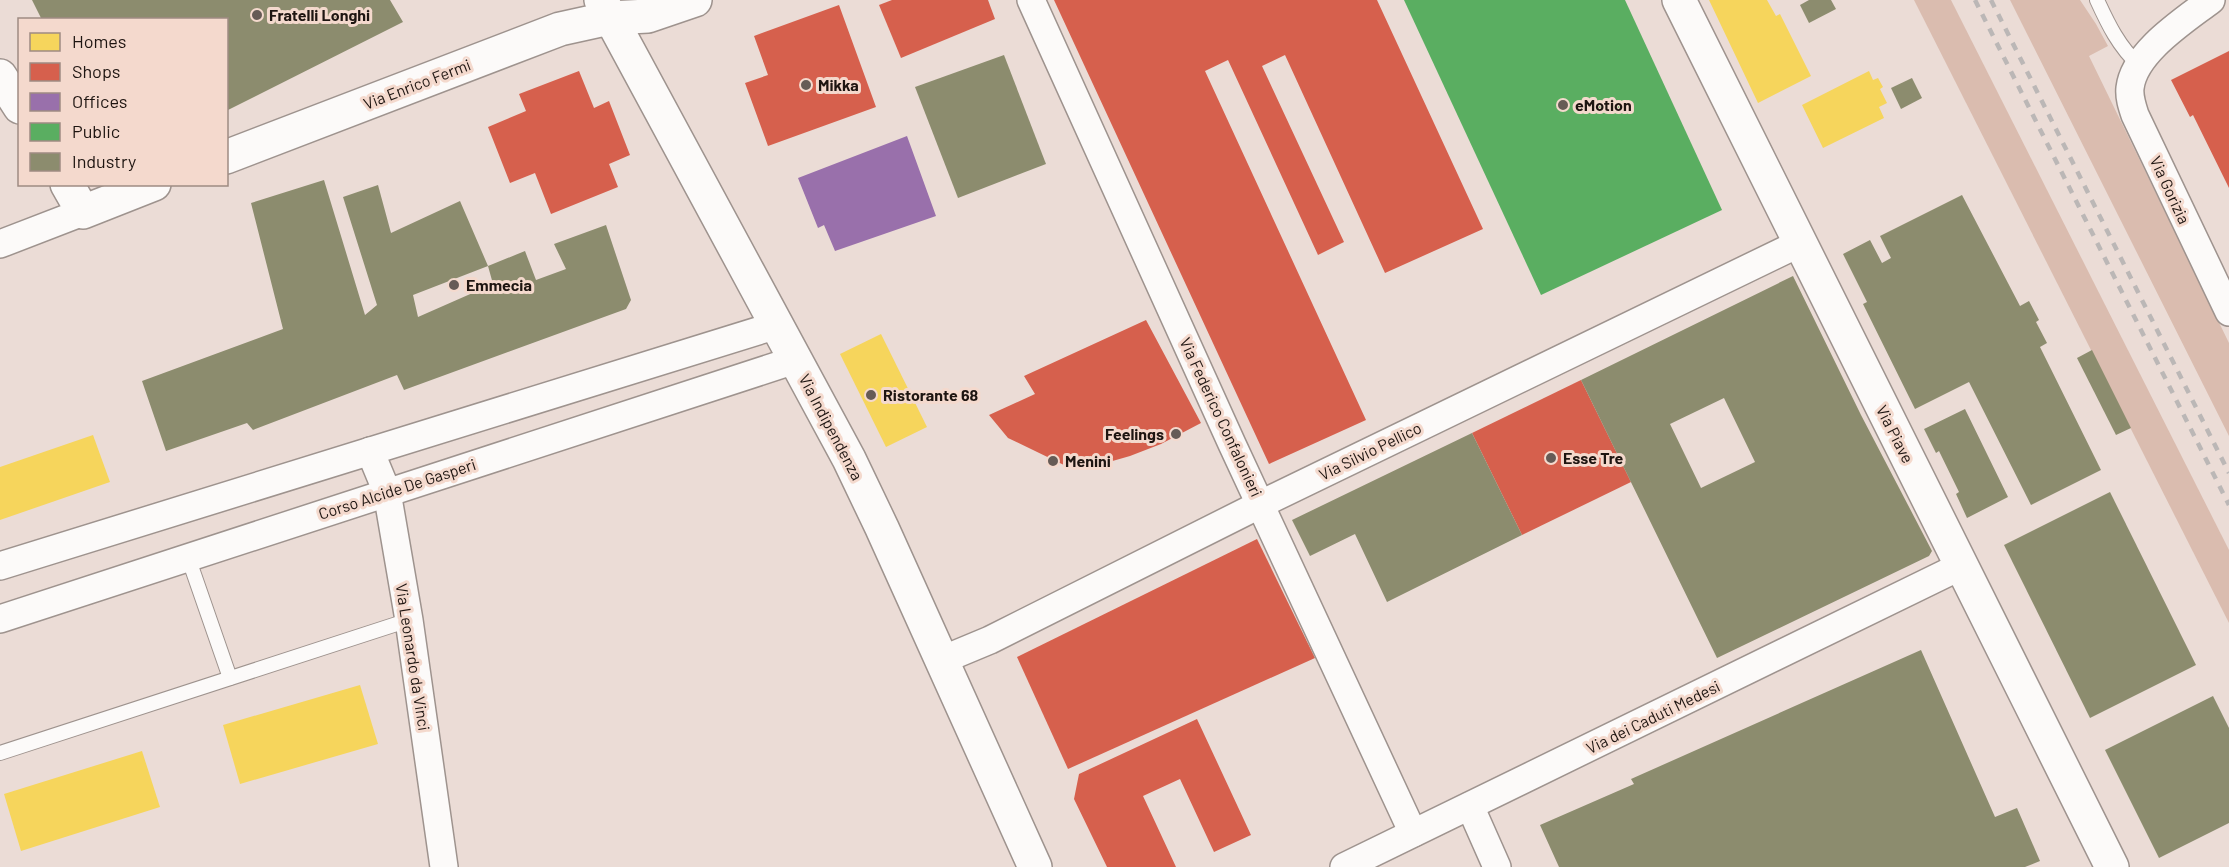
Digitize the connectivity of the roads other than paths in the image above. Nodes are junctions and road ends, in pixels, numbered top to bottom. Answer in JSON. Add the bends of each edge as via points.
{"nodes":[{"id":1,"x":695,"y":0,"type":"edge"},
{"id":2,"x":1031,"y":0,"type":"edge"},
{"id":3,"x":1678,"y":0,"type":"edge"},
{"id":4,"x":2097,"y":0,"type":"edge"},
{"id":5,"x":2211,"y":0,"type":"edge"},
{"id":6,"x":605,"y":9,"type":"edge"},
{"id":7,"x":2139,"y":65,"type":"junction"},
{"id":8,"x":0,"y":76,"type":"edge"},
{"id":9,"x":18,"y":104,"type":"edge"},
{"id":10,"x":228,"y":156,"type":"edge"},
{"id":11,"x":143,"y":186,"type":"edge"},
{"id":12,"x":75,"y":198,"type":"edge"},
{"id":13,"x":1800,"y":243,"type":"junction"},
{"id":14,"x":0,"y":244,"type":"edge"},
{"id":15,"x":2229,"y":312,"type":"edge"},
{"id":16,"x":777,"y":325,"type":"junction"},
{"id":17,"x":795,"y":360,"type":"junction"},
{"id":18,"x":370,"y":451,"type":"junction"},
{"id":19,"x":387,"y":492,"type":"junction"},
{"id":20,"x":1261,"y":504,"type":"junction"},
{"id":21,"x":188,"y":557,"type":"junction"},
{"id":22,"x":0,"y":566,"type":"edge"},
{"id":23,"x":1961,"y":566,"type":"junction"},
{"id":24,"x":0,"y":619,"type":"edge"},
{"id":25,"x":409,"y":620,"type":"junction"},
{"id":26,"x":942,"y":660,"type":"junction"},
{"id":27,"x":230,"y":678,"type":"junction"},
{"id":28,"x":0,"y":753,"type":"edge"},
{"id":29,"x":1470,"y":806,"type":"junction"},
{"id":30,"x":1413,"y":833,"type":"junction"},
{"id":31,"x":444,"y":867,"type":"edge"},
{"id":32,"x":1035,"y":867,"type":"edge"},
{"id":33,"x":1344,"y":867,"type":"edge"},
{"id":34,"x":1497,"y":867,"type":"edge"},
{"id":35,"x":2112,"y":867,"type":"edge"}],
"edges":[{"from":1,"to":6,"type":"street","name":"Via Enrico Fermi","via":[[648,16]]},
{"from":2,"to":20,"type":"street","name":"Via Federico Confalonieri"},
{"from":3,"to":13,"type":"street","name":"Via Piave"},
{"from":4,"to":7,"type":"lane","via":[[2120,44]]},
{"from":5,"to":7,"type":"street","via":[[2170,31]]},
{"from":6,"to":10,"type":"street","name":"Via Enrico Fermi"},
{"from":6,"to":16,"type":"street","name":"Via Indipendenza"},
{"from":7,"to":15,"type":"street","name":"Via Gorizia","via":[[2130,88],[2135,115]]},
{"from":8,"to":9,"type":"street"},
{"from":11,"to":12,"type":"street"},
{"from":12,"to":14,"type":"street"},
{"from":13,"to":20,"type":"street","name":"Via Silvio Pellico"},
{"from":13,"to":23,"type":"street","name":"Via Piave"},
{"from":16,"to":17,"type":"street","name":"Via Indipendenza"},
{"from":16,"to":18,"type":"street"},
{"from":17,"to":19,"type":"street","name":"Corso Alcide De Gasperi"},
{"from":17,"to":26,"type":"street","name":"Via Indipendenza","via":[[862,486]]},
{"from":18,"to":19,"type":"street","name":"Via Leonardo da Vinci"},
{"from":18,"to":22,"type":"street"},
{"from":19,"to":21,"type":"street","name":"Corso Alcide De Gasperi"},
{"from":19,"to":25,"type":"street","name":"Via Leonardo da Vinci"},
{"from":20,"to":26,"type":"street","name":"Via Silvio Pellico","via":[[990,640]]},
{"from":20,"to":30,"type":"street","name":"Via Federico Confalonieri"},
{"from":21,"to":24,"type":"street","name":"Corso Alcide De Gasperi"},
{"from":21,"to":27,"type":"lane"},
{"from":23,"to":29,"type":"street","name":"Via dei Caduti Medesi"},
{"from":23,"to":35,"type":"street","name":"Via Piave"},
{"from":25,"to":27,"type":"lane"},
{"from":25,"to":31,"type":"street","name":"Via Leonardo da Vinci"},
{"from":26,"to":32,"type":"street","name":"Via Indipendenza"},
{"from":27,"to":28,"type":"lane"},
{"from":29,"to":30,"type":"street","name":"Via dei Caduti Medesi"},
{"from":29,"to":34,"type":"street"},
{"from":30,"to":33,"type":"street","name":"Via dei Caduti Medesi"}]}
